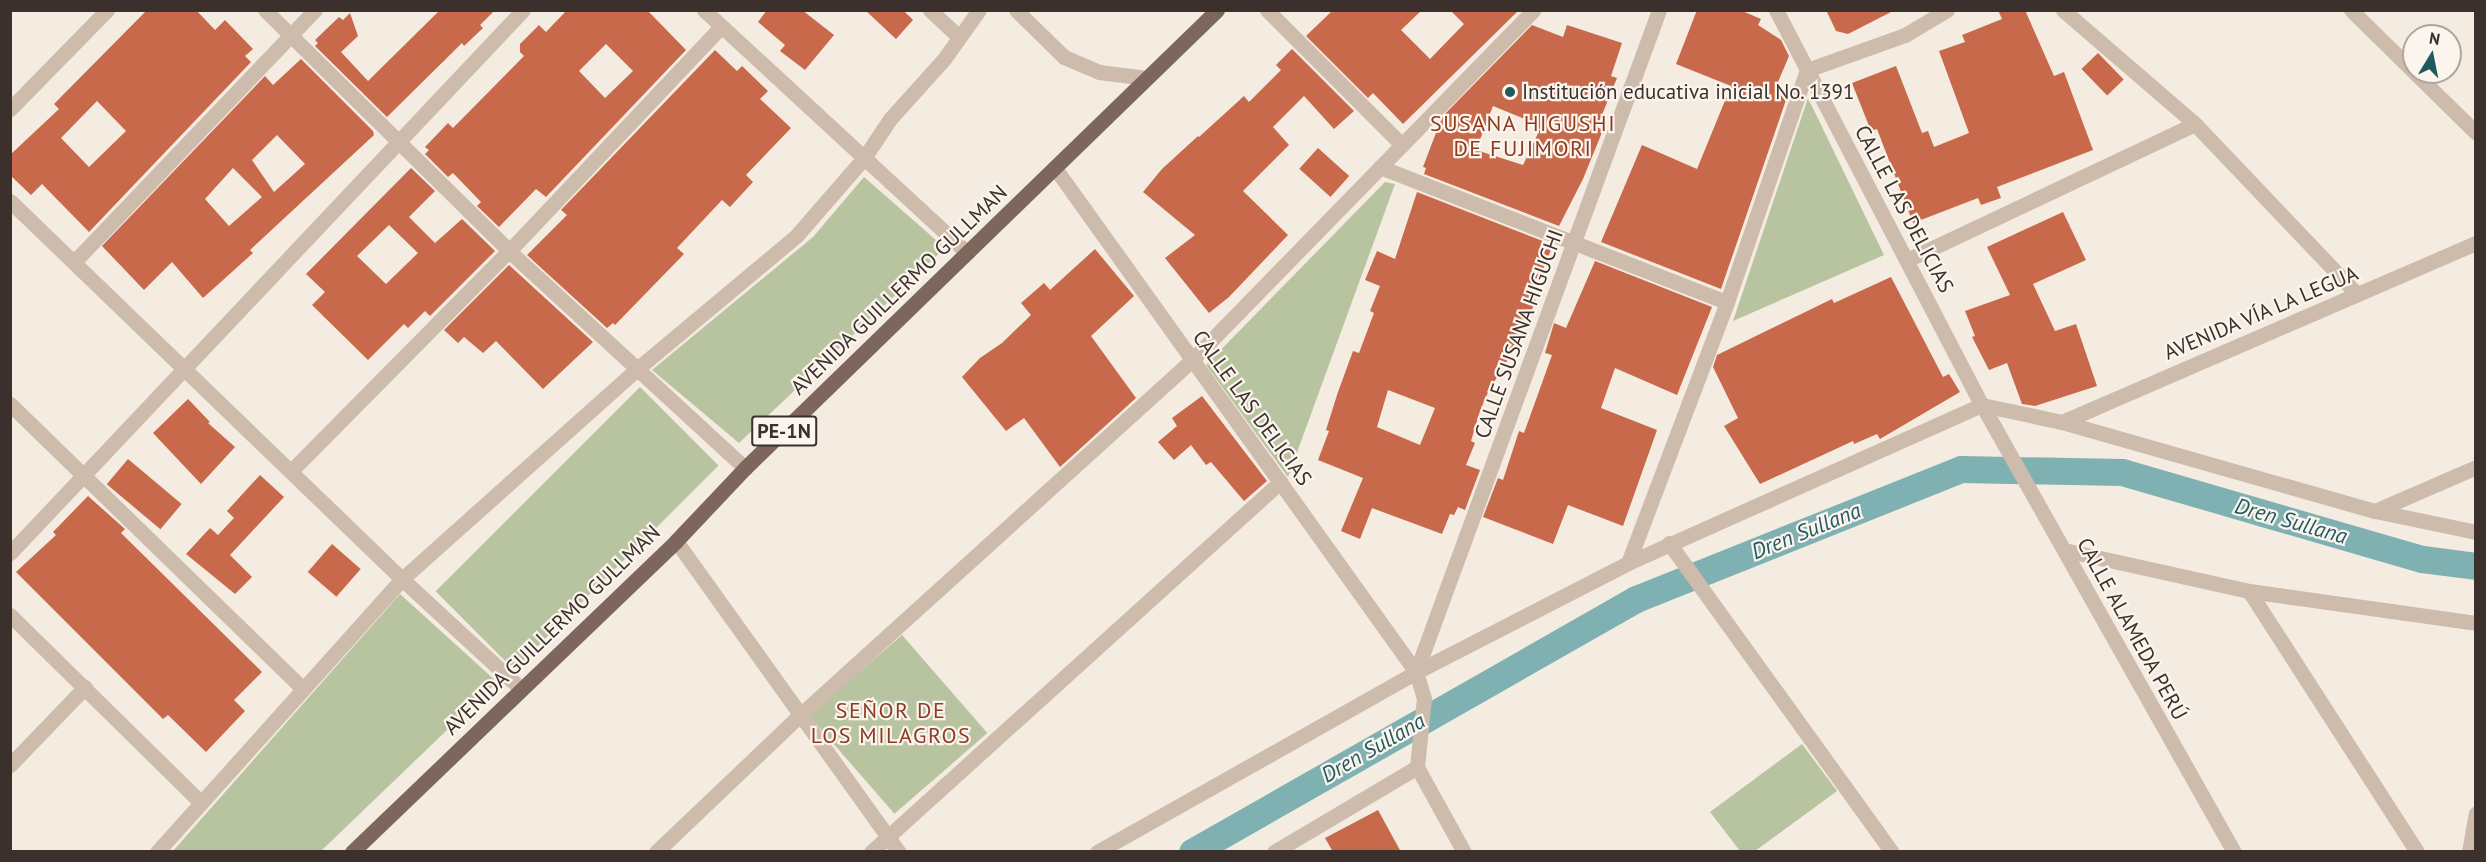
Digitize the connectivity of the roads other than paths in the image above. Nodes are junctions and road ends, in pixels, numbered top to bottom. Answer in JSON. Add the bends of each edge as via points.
{"nodes":[{"id":1,"x":107,"y":10,"type":"edge"},
{"id":2,"x":265,"y":10,"type":"edge"},
{"id":3,"x":315,"y":10,"type":"edge"},
{"id":4,"x":524,"y":10,"type":"edge"},
{"id":5,"x":704,"y":10,"type":"edge"},
{"id":6,"x":930,"y":10,"type":"edge"},
{"id":7,"x":979,"y":10,"type":"edge"},
{"id":8,"x":1016,"y":10,"type":"edge"},
{"id":9,"x":1217,"y":10,"type":"edge"},
{"id":10,"x":1267,"y":10,"type":"edge"},
{"id":11,"x":1533,"y":10,"type":"edge"},
{"id":12,"x":1659,"y":10,"type":"edge"},
{"id":13,"x":1776,"y":10,"type":"edge"},
{"id":14,"x":1947,"y":10,"type":"edge"},
{"id":15,"x":2063,"y":10,"type":"edge"},
{"id":16,"x":2351,"y":10,"type":"edge"},
{"id":17,"x":721,"y":27,"type":"junction"},
{"id":18,"x":291,"y":36,"type":"junction"},
{"id":19,"x":959,"y":37,"type":"junction"},
{"id":20,"x":1807,"y":70,"type":"junction"},
{"id":21,"x":1147,"y":78,"type":"junction"},
{"id":22,"x":10,"y":110,"type":"edge"},
{"id":23,"x":2195,"y":124,"type":"junction"},
{"id":24,"x":2475,"y":134,"type":"edge"},
{"id":25,"x":399,"y":142,"type":"junction"},
{"id":26,"x":1402,"y":145,"type":"junction"},
{"id":27,"x":864,"y":158,"type":"junction"},
{"id":28,"x":1380,"y":167,"type":"junction"},
{"id":29,"x":1054,"y":168,"type":"junction"},
{"id":30,"x":10,"y":201,"type":"edge"},
{"id":31,"x":1575,"y":242,"type":"junction"},
{"id":32,"x":2475,"y":243,"type":"edge"},
{"id":33,"x":509,"y":251,"type":"junction"},
{"id":34,"x":967,"y":253,"type":"junction"},
{"id":35,"x":1906,"y":260,"type":"junction"},
{"id":36,"x":74,"y":261,"type":"junction"},
{"id":37,"x":2357,"y":294,"type":"junction"},
{"id":38,"x":1727,"y":302,"type":"junction"},
{"id":39,"x":1192,"y":360,"type":"junction"},
{"id":40,"x":185,"y":368,"type":"junction"},
{"id":41,"x":637,"y":369,"type":"junction"},
{"id":42,"x":10,"y":404,"type":"edge"},
{"id":43,"x":1982,"y":405,"type":"junction"},
{"id":44,"x":2062,"y":422,"type":"junction"},
{"id":45,"x":1994,"y":426,"type":"joint"},
{"id":46,"x":2475,"y":467,"type":"edge"},
{"id":47,"x":745,"y":468,"type":"junction"},
{"id":48,"x":292,"y":470,"type":"junction"},
{"id":49,"x":84,"y":474,"type":"junction"},
{"id":50,"x":1280,"y":482,"type":"junction"},
{"id":51,"x":2375,"y":511,"type":"junction"},
{"id":52,"x":2475,"y":532,"type":"edge"},
{"id":53,"x":676,"y":541,"type":"junction"},
{"id":54,"x":1672,"y":548,"type":"junction"},
{"id":55,"x":2064,"y":550,"type":"junction"},
{"id":56,"x":10,"y":553,"type":"edge"},
{"id":57,"x":1628,"y":562,"type":"junction"},
{"id":58,"x":402,"y":579,"type":"junction"},
{"id":59,"x":2249,"y":591,"type":"junction"},
{"id":60,"x":10,"y":615,"type":"edge"},
{"id":61,"x":2475,"y":623,"type":"edge"},
{"id":62,"x":1416,"y":672,"type":"junction"},
{"id":63,"x":86,"y":687,"type":"junction"},
{"id":64,"x":303,"y":689,"type":"junction"},
{"id":65,"x":521,"y":689,"type":"junction"},
{"id":66,"x":800,"y":715,"type":"junction"},
{"id":67,"x":1417,"y":763,"type":"junction"},
{"id":68,"x":10,"y":765,"type":"edge"},
{"id":69,"x":201,"y":802,"type":"junction"},
{"id":70,"x":2475,"y":814,"type":"edge"},
{"id":71,"x":887,"y":836,"type":"junction"},
{"id":72,"x":157,"y":852,"type":"edge"},
{"id":73,"x":352,"y":852,"type":"edge"},
{"id":74,"x":656,"y":852,"type":"edge"},
{"id":75,"x":871,"y":852,"type":"edge"},
{"id":76,"x":899,"y":852,"type":"edge"},
{"id":77,"x":1097,"y":852,"type":"edge"},
{"id":78,"x":1274,"y":852,"type":"edge"},
{"id":79,"x":1464,"y":852,"type":"edge"},
{"id":80,"x":1892,"y":852,"type":"edge"},
{"id":81,"x":2234,"y":852,"type":"edge"},
{"id":82,"x":2417,"y":852,"type":"edge"},
{"id":83,"x":2469,"y":852,"type":"edge"}],
"edges":[{"from":1,"to":22,"type":"street"},
{"from":2,"to":18,"type":"street"},
{"from":3,"to":18,"type":"street"},
{"from":4,"to":25,"type":"street"},
{"from":5,"to":17,"type":"street"},
{"from":6,"to":19,"type":"street"},
{"from":7,"to":19,"type":"street"},
{"from":8,"to":21,"type":"street","via":[[1064,57],[1099,72]]},
{"from":9,"to":21,"type":"main road","name":"AVENIDA GUILLERMO GULLMAN","number":"PE-1N"},
{"from":10,"to":26,"type":"street"},
{"from":11,"to":26,"type":"street"},
{"from":12,"to":31,"type":"street","name":"CALLE SUSANA HIGUCHI"},
{"from":13,"to":20,"type":"street","name":"CALLE LAS DELICIAS"},
{"from":14,"to":20,"type":"street","via":[[1905,35]]},
{"from":15,"to":23,"type":"street"},
{"from":16,"to":24,"type":"street"},
{"from":17,"to":27,"type":"street"},
{"from":17,"to":33,"type":"street"},
{"from":18,"to":25,"type":"street"},
{"from":18,"to":36,"type":"street"},
{"from":19,"to":27,"type":"street","via":[[890,118]]},
{"from":20,"to":35,"type":"street","name":"CALLE LAS DELICIAS"},
{"from":20,"to":38,"type":"street"},
{"from":21,"to":29,"type":"main road","name":"AVENIDA GUILLERMO GULLMAN","number":"PE-1N"},
{"from":23,"to":35,"type":"street"},
{"from":23,"to":37,"type":"street"},
{"from":25,"to":33,"type":"street"},
{"from":25,"to":40,"type":"street"},
{"from":26,"to":28,"type":"street"},
{"from":27,"to":34,"type":"street"},
{"from":27,"to":41,"type":"street","via":[[797,235]]},
{"from":28,"to":31,"type":"street"},
{"from":28,"to":39,"type":"street"},
{"from":29,"to":34,"type":"main road","name":"AVENIDA GUILLERMO GULLMAN","number":"PE-1N"},
{"from":29,"to":39,"type":"street","name":"CALLE LAS DELICIAS"},
{"from":30,"to":36,"type":"street"},
{"from":31,"to":38,"type":"street"},
{"from":31,"to":62,"type":"street","name":"CALLE SUSANA HIGUCHI"},
{"from":32,"to":37,"type":"street","name":"AVENIDA VÍA LA LEGUA"},
{"from":33,"to":41,"type":"street"},
{"from":33,"to":48,"type":"street"},
{"from":34,"to":47,"type":"main road","name":"AVENIDA GUILLERMO GULLMAN","number":"PE-1N"},
{"from":35,"to":43,"type":"street","name":"CALLE LAS DELICIAS"},
{"from":36,"to":40,"type":"street"},
{"from":37,"to":44,"type":"street","name":"AVENIDA VÍA LA LEGUA"},
{"from":38,"to":57,"type":"street"},
{"from":39,"to":50,"type":"street","name":"CALLE LAS DELICIAS"},
{"from":39,"to":66,"type":"street"},
{"from":40,"to":48,"type":"street"},
{"from":40,"to":49,"type":"street"},
{"from":41,"to":47,"type":"street"},
{"from":41,"to":58,"type":"street"},
{"from":42,"to":49,"type":"street"},
{"from":43,"to":44,"type":"street"},
{"from":43,"to":45,"type":"street","name":"CALLE LAS DELICIAS"},
{"from":43,"to":54,"type":"street"},
{"from":44,"to":51,"type":"street"},
{"from":45,"to":55,"type":"street","name":"CALLE ALAMEDA PERÚ"},
{"from":46,"to":51,"type":"street"},
{"from":47,"to":53,"type":"main road","name":"AVENIDA GUILLERMO GULLMAN","number":"PE-1N"},
{"from":48,"to":58,"type":"street"},
{"from":49,"to":56,"type":"street"},
{"from":49,"to":64,"type":"street"},
{"from":50,"to":62,"type":"street","name":"CALLE LAS DELICIAS"},
{"from":50,"to":71,"type":"street"},
{"from":51,"to":52,"type":"street"},
{"from":53,"to":65,"type":"main road","name":"AVENIDA GUILLERMO GULLMAN","number":"PE-1N"},
{"from":53,"to":66,"type":"street"},
{"from":54,"to":57,"type":"street"},
{"from":54,"to":80,"type":"street"},
{"from":55,"to":59,"type":"street"},
{"from":55,"to":81,"type":"street","name":"CALLE ALAMEDA PERÚ"},
{"from":57,"to":62,"type":"street"},
{"from":58,"to":64,"type":"street"},
{"from":58,"to":65,"type":"street"},
{"from":59,"to":61,"type":"street"},
{"from":59,"to":82,"type":"street"},
{"from":60,"to":63,"type":"street"},
{"from":62,"to":67,"type":"street","name":"CALLE LAS DELICIAS","via":[[1424,698]]},
{"from":62,"to":77,"type":"street"},
{"from":63,"to":68,"type":"street"},
{"from":63,"to":69,"type":"street"},
{"from":64,"to":69,"type":"street"},
{"from":65,"to":73,"type":"main road","name":"AVENIDA GUILLERMO GULLMAN","number":"PE-1N"},
{"from":66,"to":71,"type":"street"},
{"from":66,"to":74,"type":"street"},
{"from":67,"to":78,"type":"street"},
{"from":67,"to":79,"type":"street"},
{"from":69,"to":72,"type":"street"},
{"from":70,"to":83,"type":"street"},
{"from":71,"to":75,"type":"street"},
{"from":71,"to":76,"type":"street"}]}
